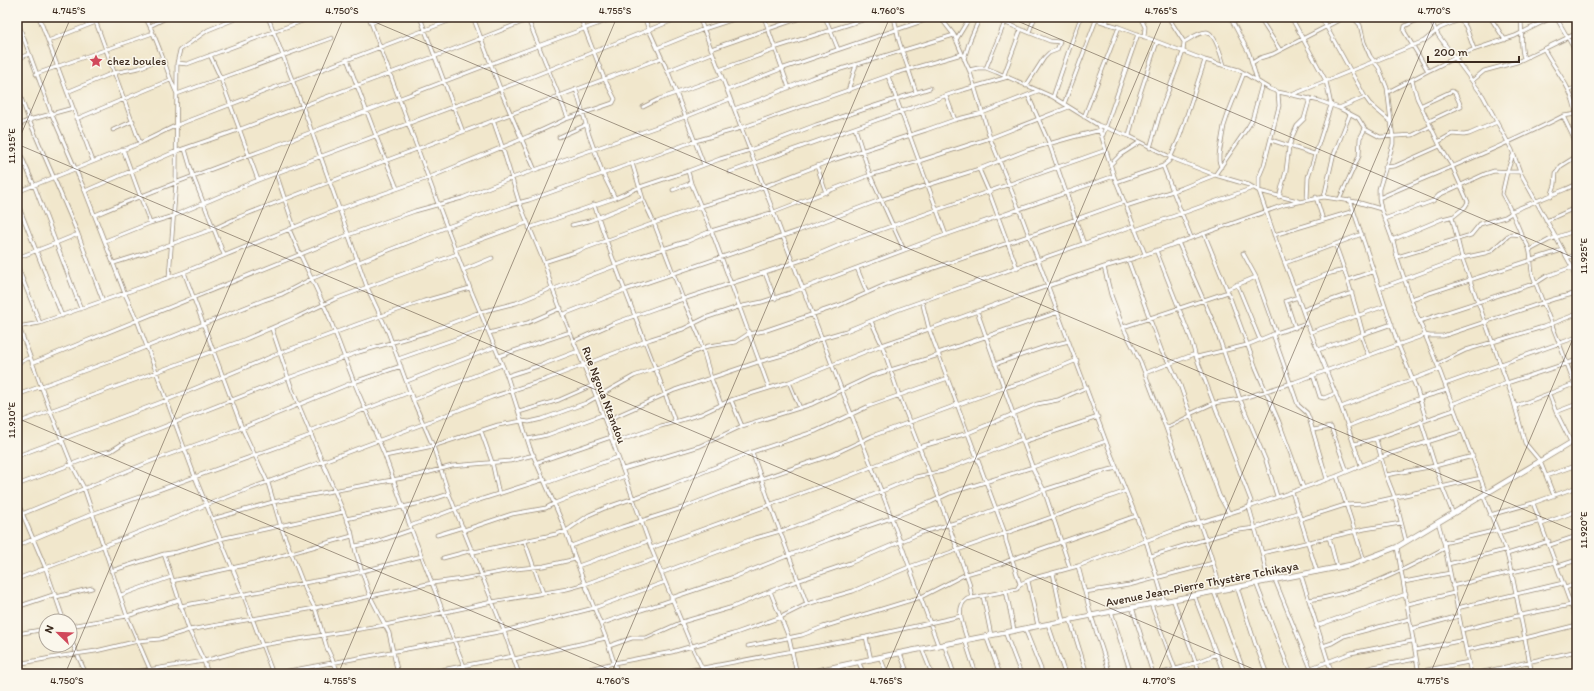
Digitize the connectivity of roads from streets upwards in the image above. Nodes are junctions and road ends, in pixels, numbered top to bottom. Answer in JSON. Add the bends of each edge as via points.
{"nodes":[{"id":1,"x":39,"y":17,"type":"edge"},
{"id":2,"x":94,"y":17,"type":"edge"},
{"id":3,"x":144,"y":17,"type":"edge"},
{"id":4,"x":168,"y":17,"type":"edge"},
{"id":5,"x":240,"y":17,"type":"edge"},
{"id":6,"x":268,"y":17,"type":"edge"},
{"id":7,"x":313,"y":17,"type":"edge"},
{"id":8,"x":369,"y":17,"type":"edge"},
{"id":9,"x":386,"y":17,"type":"edge"},
{"id":10,"x":420,"y":17,"type":"edge"},
{"id":11,"x":459,"y":17,"type":"edge"},
{"id":12,"x":473,"y":17,"type":"edge"},
{"id":13,"x":535,"y":17,"type":"edge"},
{"id":14,"x":580,"y":17,"type":"edge"},
{"id":15,"x":616,"y":17,"type":"edge"},
{"id":16,"x":644,"y":17,"type":"edge"},
{"id":17,"x":681,"y":17,"type":"edge"},
{"id":18,"x":699,"y":17,"type":"edge"},
{"id":19,"x":740,"y":17,"type":"edge"},
{"id":20,"x":764,"y":17,"type":"edge"},
{"id":21,"x":803,"y":17,"type":"edge"},
{"id":22,"x":825,"y":17,"type":"edge"},
{"id":23,"x":872,"y":17,"type":"edge"},
{"id":24,"x":894,"y":17,"type":"edge"},
{"id":25,"x":934,"y":17,"type":"edge"},
{"id":26,"x":941,"y":17,"type":"edge"},
{"id":27,"x":970,"y":17,"type":"edge"},
{"id":28,"x":980,"y":17,"type":"edge"},
{"id":29,"x":991,"y":17,"type":"edge"},
{"id":30,"x":1007,"y":17,"type":"edge"},
{"id":31,"x":1035,"y":17,"type":"edge"},
{"id":32,"x":1081,"y":17,"type":"edge"},
{"id":33,"x":1087,"y":17,"type":"edge"},
{"id":34,"x":1107,"y":17,"type":"edge"},
{"id":35,"x":1140,"y":17,"type":"edge"},
{"id":36,"x":1168,"y":17,"type":"edge"},
{"id":37,"x":1230,"y":17,"type":"edge"},
{"id":38,"x":1259,"y":17,"type":"edge"},
{"id":39,"x":1300,"y":17,"type":"edge"},
{"id":40,"x":1321,"y":17,"type":"edge"},
{"id":41,"x":1345,"y":17,"type":"edge"},
{"id":42,"x":1353,"y":17,"type":"edge"},
{"id":43,"x":1423,"y":17,"type":"edge"},
{"id":44,"x":1429,"y":17,"type":"edge"},
{"id":45,"x":1466,"y":17,"type":"edge"},
{"id":46,"x":1490,"y":17,"type":"edge"},
{"id":47,"x":1520,"y":17,"type":"edge"},
{"id":48,"x":1552,"y":17,"type":"edge"},
{"id":49,"x":528,"y":18,"type":"edge"},
{"id":50,"x":1460,"y":18,"type":"edge"},
{"id":51,"x":1292,"y":19,"type":"edge"},
{"id":52,"x":17,"y":20,"type":"edge"},
{"id":53,"x":1096,"y":20,"type":"junction"},
{"id":54,"x":96,"y":22,"type":"junction"},
{"id":55,"x":1005,"y":22,"type":"junction"},
{"id":56,"x":371,"y":23,"type":"junction"},
{"id":57,"x":1107,"y":24,"type":"junction"},
{"id":58,"x":150,"y":26,"type":"junction"},
{"id":59,"x":1327,"y":26,"type":"junction"},
{"id":60,"x":1119,"y":27,"type":"junction"},
{"id":61,"x":585,"y":28,"type":"junction"},
{"id":62,"x":704,"y":29,"type":"junction"},
{"id":63,"x":768,"y":29,"type":"junction"},
{"id":64,"x":1021,"y":29,"type":"junction"},
{"id":65,"x":425,"y":30,"type":"junction"},
{"id":66,"x":648,"y":30,"type":"junction"},
{"id":67,"x":830,"y":30,"type":"junction"},
{"id":68,"x":896,"y":30,"type":"junction"},
{"id":69,"x":1436,"y":31,"type":"junction"},
{"id":70,"x":273,"y":32,"type":"junction"},
{"id":71,"x":1029,"y":32,"type":"junction"},
{"id":72,"x":1522,"y":32,"type":"junction"},
{"id":73,"x":153,"y":33,"type":"junction"},
{"id":74,"x":1577,"y":33,"type":"edge"},
{"id":75,"x":1138,"y":34,"type":"junction"},
{"id":76,"x":954,"y":35,"type":"junction"},
{"id":77,"x":1144,"y":37,"type":"junction"},
{"id":78,"x":1566,"y":37,"type":"junction"},
{"id":79,"x":332,"y":38,"type":"dead end"},
{"id":80,"x":481,"y":39,"type":"junction"},
{"id":81,"x":1303,"y":39,"type":"junction"},
{"id":82,"x":956,"y":40,"type":"junction"},
{"id":83,"x":1505,"y":40,"type":"junction"},
{"id":84,"x":48,"y":41,"type":"junction"},
{"id":85,"x":1157,"y":42,"type":"junction"},
{"id":86,"x":1184,"y":42,"type":"junction"},
{"id":87,"x":539,"y":45,"type":"junction"},
{"id":88,"x":1412,"y":46,"type":"junction"},
{"id":89,"x":379,"y":47,"type":"junction"},
{"id":90,"x":657,"y":48,"type":"junction"},
{"id":91,"x":105,"y":49,"type":"junction"},
{"id":92,"x":774,"y":49,"type":"junction"},
{"id":93,"x":838,"y":49,"type":"junction"},
{"id":94,"x":1474,"y":49,"type":"junction"},
{"id":95,"x":1544,"y":49,"type":"junction"},
{"id":96,"x":1280,"y":50,"type":"junction"},
{"id":97,"x":712,"y":51,"type":"junction"},
{"id":98,"x":902,"y":51,"type":"junction"},
{"id":99,"x":594,"y":52,"type":"junction"},
{"id":100,"x":1183,"y":52,"type":"junction"},
{"id":101,"x":29,"y":54,"type":"junction"},
{"id":102,"x":962,"y":54,"type":"junction"},
{"id":103,"x":1577,"y":54,"type":"edge"},
{"id":104,"x":210,"y":55,"type":"junction"},
{"id":105,"x":282,"y":56,"type":"junction"},
{"id":106,"x":436,"y":56,"type":"junction"},
{"id":107,"x":162,"y":58,"type":"junction"},
{"id":108,"x":661,"y":58,"type":"junction"},
{"id":109,"x":1455,"y":58,"type":"junction"},
{"id":110,"x":1524,"y":58,"type":"junction"},
{"id":111,"x":347,"y":59,"type":"junction"},
{"id":112,"x":964,"y":59,"type":"junction"},
{"id":113,"x":17,"y":60,"type":"edge"},
{"id":114,"x":1205,"y":60,"type":"junction"},
{"id":115,"x":1375,"y":62,"type":"junction"},
{"id":116,"x":177,"y":63,"type":"junction"},
{"id":117,"x":491,"y":63,"type":"junction"},
{"id":118,"x":1252,"y":63,"type":"junction"},
{"id":119,"x":856,"y":65,"type":"junction"},
{"id":120,"x":1224,"y":65,"type":"junction"},
{"id":121,"x":58,"y":66,"type":"junction"},
{"id":122,"x":986,"y":68,"type":"junction"},
{"id":123,"x":781,"y":69,"type":"junction"},
{"id":124,"x":909,"y":69,"type":"junction"},
{"id":125,"x":548,"y":70,"type":"junction"},
{"id":126,"x":719,"y":70,"type":"junction"},
{"id":127,"x":969,"y":70,"type":"junction"},
{"id":128,"x":1350,"y":70,"type":"junction"},
{"id":129,"x":667,"y":71,"type":"junction"},
{"id":130,"x":1428,"y":71,"type":"junction"},
{"id":131,"x":113,"y":73,"type":"junction"},
{"id":132,"x":1244,"y":73,"type":"junction"},
{"id":133,"x":36,"y":74,"type":"junction"},
{"id":134,"x":390,"y":74,"type":"junction"},
{"id":135,"x":1004,"y":75,"type":"junction"},
{"id":136,"x":888,"y":76,"type":"junction"},
{"id":137,"x":722,"y":77,"type":"junction"},
{"id":138,"x":1008,"y":77,"type":"junction"},
{"id":139,"x":604,"y":78,"type":"junction"},
{"id":140,"x":220,"y":79,"type":"junction"},
{"id":141,"x":170,"y":80,"type":"junction"},
{"id":142,"x":444,"y":80,"type":"junction"},
{"id":143,"x":1257,"y":80,"type":"junction"},
{"id":144,"x":1412,"y":80,"type":"junction"},
{"id":145,"x":1472,"y":80,"type":"junction"},
{"id":146,"x":292,"y":81,"type":"junction"},
{"id":147,"x":1326,"y":81,"type":"junction"},
{"id":148,"x":1262,"y":84,"type":"junction"},
{"id":149,"x":357,"y":85,"type":"junction"},
{"id":150,"x":974,"y":86,"type":"junction"},
{"id":151,"x":1026,"y":86,"type":"junction"},
{"id":152,"x":17,"y":87,"type":"edge"},
{"id":153,"x":1577,"y":87,"type":"edge"},
{"id":154,"x":789,"y":88,"type":"junction"},
{"id":155,"x":930,"y":88,"type":"dead end"},
{"id":156,"x":500,"y":89,"type":"junction"},
{"id":157,"x":576,"y":89,"type":"junction"},
{"id":158,"x":727,"y":90,"type":"junction"},
{"id":159,"x":1570,"y":90,"type":"junction"},
{"id":160,"x":848,"y":91,"type":"junction"},
{"id":161,"x":1038,"y":91,"type":"junction"},
{"id":162,"x":67,"y":92,"type":"junction"},
{"id":163,"x":916,"y":92,"type":"junction"},
{"id":164,"x":1278,"y":92,"type":"junction"},
{"id":165,"x":1388,"y":92,"type":"junction"},
{"id":166,"x":177,"y":94,"type":"junction"},
{"id":167,"x":676,"y":94,"type":"junction"},
{"id":168,"x":1294,"y":94,"type":"junction"},
{"id":169,"x":1028,"y":95,"type":"junction"},
{"id":170,"x":559,"y":96,"type":"junction"},
{"id":171,"x":946,"y":96,"type":"junction"},
{"id":172,"x":1053,"y":97,"type":"junction"},
{"id":173,"x":1365,"y":97,"type":"junction"},
{"id":174,"x":399,"y":98,"type":"junction"},
{"id":175,"x":896,"y":98,"type":"junction"},
{"id":176,"x":1310,"y":98,"type":"junction"},
{"id":177,"x":730,"y":99,"type":"junction"},
{"id":178,"x":125,"y":100,"type":"junction"},
{"id":179,"x":229,"y":104,"type":"junction"},
{"id":180,"x":1064,"y":104,"type":"junction"},
{"id":181,"x":1331,"y":105,"type":"junction"},
{"id":182,"x":1422,"y":105,"type":"junction"},
{"id":183,"x":302,"y":106,"type":"junction"},
{"id":184,"x":453,"y":107,"type":"junction"},
{"id":185,"x":643,"y":107,"type":"dead end"},
{"id":186,"x":1070,"y":107,"type":"junction"},
{"id":187,"x":73,"y":108,"type":"junction"},
{"id":188,"x":1339,"y":108,"type":"junction"},
{"id":189,"x":734,"y":109,"type":"junction"},
{"id":190,"x":367,"y":111,"type":"junction"},
{"id":191,"x":900,"y":111,"type":"junction"},
{"id":192,"x":512,"y":113,"type":"junction"},
{"id":193,"x":583,"y":113,"type":"junction"},
{"id":194,"x":982,"y":113,"type":"junction"},
{"id":195,"x":1350,"y":114,"type":"junction"},
{"id":196,"x":1577,"y":114,"type":"edge"},
{"id":197,"x":52,"y":115,"type":"junction"},
{"id":198,"x":1563,"y":116,"type":"junction"},
{"id":199,"x":685,"y":117,"type":"junction"},
{"id":200,"x":1084,"y":117,"type":"junction"},
{"id":201,"x":568,"y":118,"type":"junction"},
{"id":202,"x":76,"y":119,"type":"junction"},
{"id":203,"x":1038,"y":119,"type":"junction"},
{"id":204,"x":30,"y":120,"type":"junction"},
{"id":205,"x":493,"y":120,"type":"junction"},
{"id":206,"x":956,"y":120,"type":"junction"},
{"id":207,"x":133,"y":121,"type":"junction"},
{"id":208,"x":1390,"y":121,"type":"junction"},
{"id":209,"x":1429,"y":121,"type":"junction"},
{"id":210,"x":1497,"y":122,"type":"junction"},
{"id":211,"x":409,"y":124,"type":"junction"},
{"id":212,"x":178,"y":125,"type":"junction"},
{"id":213,"x":586,"y":125,"type":"junction"},
{"id":214,"x":1098,"y":125,"type":"junction"},
{"id":215,"x":17,"y":126,"type":"edge"},
{"id":216,"x":1431,"y":126,"type":"junction"},
{"id":217,"x":741,"y":128,"type":"junction"},
{"id":218,"x":855,"y":128,"type":"junction"},
{"id":219,"x":1105,"y":128,"type":"junction"},
{"id":220,"x":1365,"y":129,"type":"junction"},
{"id":221,"x":113,"y":130,"type":"dead end"},
{"id":222,"x":238,"y":130,"type":"junction"},
{"id":223,"x":1101,"y":130,"type":"junction"},
{"id":224,"x":312,"y":132,"type":"junction"},
{"id":225,"x":463,"y":132,"type":"junction"},
{"id":226,"x":1393,"y":135,"type":"junction"},
{"id":227,"x":376,"y":136,"type":"junction"},
{"id":228,"x":909,"y":136,"type":"junction"},
{"id":229,"x":1102,"y":136,"type":"junction"},
{"id":230,"x":1129,"y":136,"type":"junction"},
{"id":231,"x":559,"y":137,"type":"dead end"},
{"id":232,"x":523,"y":138,"type":"junction"},
{"id":233,"x":990,"y":138,"type":"junction"},
{"id":234,"x":694,"y":140,"type":"junction"},
{"id":235,"x":1271,"y":140,"type":"junction"},
{"id":236,"x":1140,"y":142,"type":"junction"},
{"id":237,"x":1438,"y":142,"type":"junction"},
{"id":238,"x":1508,"y":142,"type":"junction"},
{"id":239,"x":140,"y":143,"type":"junction"},
{"id":240,"x":1049,"y":144,"type":"junction"},
{"id":241,"x":17,"y":146,"type":"edge"},
{"id":242,"x":502,"y":146,"type":"junction"},
{"id":243,"x":1440,"y":146,"type":"junction"},
{"id":244,"x":1577,"y":146,"type":"edge"},
{"id":245,"x":1289,"y":147,"type":"junction"},
{"id":246,"x":418,"y":148,"type":"junction"},
{"id":247,"x":1150,"y":148,"type":"junction"},
{"id":248,"x":123,"y":149,"type":"junction"},
{"id":249,"x":185,"y":149,"type":"junction"},
{"id":250,"x":595,"y":149,"type":"junction"},
{"id":251,"x":750,"y":150,"type":"junction"},
{"id":252,"x":863,"y":150,"type":"junction"},
{"id":253,"x":1106,"y":150,"type":"junction"},
{"id":254,"x":177,"y":151,"type":"junction"},
{"id":255,"x":1314,"y":154,"type":"junction"},
{"id":256,"x":248,"y":155,"type":"junction"},
{"id":257,"x":1514,"y":155,"type":"junction"},
{"id":258,"x":320,"y":156,"type":"junction"},
{"id":259,"x":1577,"y":156,"type":"edge"},
{"id":260,"x":1171,"y":157,"type":"junction"},
{"id":261,"x":386,"y":160,"type":"junction"},
{"id":262,"x":93,"y":161,"type":"junction"},
{"id":263,"x":919,"y":161,"type":"junction"},
{"id":264,"x":1000,"y":161,"type":"junction"},
{"id":265,"x":755,"y":162,"type":"junction"},
{"id":266,"x":632,"y":163,"type":"junction"},
{"id":267,"x":704,"y":165,"type":"junction"},
{"id":268,"x":1110,"y":165,"type":"junction"},
{"id":269,"x":817,"y":166,"type":"junction"},
{"id":270,"x":1058,"y":166,"type":"junction"},
{"id":271,"x":1163,"y":166,"type":"junction"},
{"id":272,"x":1452,"y":166,"type":"junction"},
{"id":273,"x":1221,"y":167,"type":"junction"},
{"id":274,"x":75,"y":168,"type":"junction"},
{"id":275,"x":979,"y":168,"type":"junction"},
{"id":276,"x":1385,"y":168,"type":"junction"},
{"id":277,"x":535,"y":170,"type":"junction"},
{"id":278,"x":131,"y":171,"type":"junction"},
{"id":279,"x":688,"y":171,"type":"junction"},
{"id":280,"x":730,"y":172,"type":"dead end"},
{"id":281,"x":1507,"y":172,"type":"junction"},
{"id":282,"x":1520,"y":172,"type":"junction"},
{"id":283,"x":276,"y":173,"type":"junction"},
{"id":284,"x":603,"y":174,"type":"junction"},
{"id":285,"x":870,"y":175,"type":"junction"},
{"id":286,"x":1216,"y":175,"type":"junction"},
{"id":287,"x":193,"y":176,"type":"junction"},
{"id":288,"x":1114,"y":176,"type":"junction"},
{"id":289,"x":54,"y":177,"type":"junction"},
{"id":290,"x":428,"y":178,"type":"junction"},
{"id":291,"x":512,"y":178,"type":"junction"},
{"id":292,"x":258,"y":180,"type":"junction"},
{"id":293,"x":176,"y":182,"type":"junction"},
{"id":294,"x":1116,"y":182,"type":"junction"},
{"id":295,"x":330,"y":183,"type":"junction"},
{"id":296,"x":691,"y":183,"type":"junction"},
{"id":297,"x":929,"y":184,"type":"junction"},
{"id":298,"x":1460,"y":184,"type":"junction"},
{"id":299,"x":1577,"y":184,"type":"edge"},
{"id":300,"x":34,"y":185,"type":"junction"},
{"id":301,"x":1009,"y":185,"type":"junction"},
{"id":302,"x":640,"y":187,"type":"junction"},
{"id":303,"x":764,"y":187,"type":"junction"},
{"id":304,"x":397,"y":188,"type":"junction"},
{"id":305,"x":1253,"y":188,"type":"junction"},
{"id":306,"x":673,"y":190,"type":"dead end"},
{"id":307,"x":85,"y":191,"type":"junction"},
{"id":308,"x":1173,"y":191,"type":"junction"},
{"id":309,"x":1259,"y":191,"type":"junction"},
{"id":310,"x":17,"y":192,"type":"edge"},
{"id":311,"x":990,"y":192,"type":"junction"},
{"id":312,"x":1067,"y":192,"type":"junction"},
{"id":313,"x":826,"y":193,"type":"junction"},
{"id":314,"x":141,"y":196,"type":"junction"},
{"id":315,"x":1551,"y":196,"type":"junction"},
{"id":316,"x":1279,"y":197,"type":"junction"},
{"id":317,"x":1324,"y":197,"type":"junction"},
{"id":318,"x":615,"y":198,"type":"junction"},
{"id":319,"x":1316,"y":198,"type":"junction"},
{"id":320,"x":1340,"y":198,"type":"junction"},
{"id":321,"x":1379,"y":198,"type":"junction"},
{"id":322,"x":643,"y":199,"type":"junction"},
{"id":323,"x":284,"y":200,"type":"junction"},
{"id":324,"x":880,"y":200,"type":"junction"},
{"id":325,"x":1307,"y":200,"type":"junction"},
{"id":326,"x":1350,"y":200,"type":"junction"},
{"id":327,"x":1300,"y":201,"type":"junction"},
{"id":328,"x":17,"y":202,"type":"edge"},
{"id":329,"x":518,"y":202,"type":"junction"},
{"id":330,"x":1124,"y":202,"type":"junction"},
{"id":331,"x":1536,"y":202,"type":"junction"},
{"id":332,"x":203,"y":204,"type":"junction"},
{"id":333,"x":438,"y":204,"type":"junction"},
{"id":334,"x":594,"y":204,"type":"junction"},
{"id":335,"x":701,"y":206,"type":"junction"},
{"id":336,"x":1126,"y":206,"type":"junction"},
{"id":337,"x":1577,"y":207,"type":"edge"},
{"id":338,"x":339,"y":209,"type":"junction"},
{"id":339,"x":938,"y":209,"type":"junction"},
{"id":340,"x":1019,"y":209,"type":"junction"},
{"id":341,"x":1381,"y":209,"type":"junction"},
{"id":342,"x":1266,"y":211,"type":"junction"},
{"id":343,"x":1354,"y":211,"type":"junction"},
{"id":344,"x":1512,"y":211,"type":"junction"},
{"id":345,"x":774,"y":212,"type":"junction"},
{"id":346,"x":1181,"y":213,"type":"junction"},
{"id":347,"x":95,"y":215,"type":"junction"},
{"id":348,"x":173,"y":216,"type":"junction"},
{"id":349,"x":998,"y":216,"type":"junction"},
{"id":350,"x":598,"y":217,"type":"junction"},
{"id":351,"x":1452,"y":217,"type":"junction"},
{"id":352,"x":1075,"y":219,"type":"junction"},
{"id":353,"x":1384,"y":219,"type":"junction"},
{"id":354,"x":1322,"y":220,"type":"junction"},
{"id":355,"x":1546,"y":221,"type":"junction"},
{"id":356,"x":654,"y":222,"type":"junction"},
{"id":357,"x":150,"y":223,"type":"junction"},
{"id":358,"x":526,"y":223,"type":"junction"},
{"id":359,"x":572,"y":225,"type":"dead end"},
{"id":360,"x":892,"y":225,"type":"junction"},
{"id":361,"x":446,"y":226,"type":"junction"},
{"id":362,"x":1133,"y":226,"type":"junction"},
{"id":363,"x":294,"y":227,"type":"junction"},
{"id":364,"x":529,"y":228,"type":"junction"},
{"id":365,"x":213,"y":229,"type":"junction"},
{"id":366,"x":289,"y":229,"type":"junction"},
{"id":367,"x":1135,"y":230,"type":"junction"},
{"id":368,"x":1577,"y":230,"type":"edge"},
{"id":369,"x":711,"y":231,"type":"junction"},
{"id":370,"x":1204,"y":233,"type":"junction"},
{"id":371,"x":78,"y":234,"type":"junction"},
{"id":372,"x":1362,"y":234,"type":"junction"},
{"id":373,"x":348,"y":235,"type":"junction"},
{"id":374,"x":946,"y":235,"type":"junction"},
{"id":375,"x":1274,"y":235,"type":"junction"},
{"id":376,"x":1522,"y":235,"type":"junction"},
{"id":377,"x":1029,"y":236,"type":"junction"},
{"id":378,"x":783,"y":237,"type":"junction"},
{"id":379,"x":1191,"y":237,"type":"junction"},
{"id":380,"x":1556,"y":238,"type":"junction"},
{"id":381,"x":1457,"y":239,"type":"junction"},
{"id":382,"x":105,"y":240,"type":"junction"},
{"id":383,"x":1392,"y":240,"type":"junction"},
{"id":384,"x":606,"y":241,"type":"junction"},
{"id":385,"x":1178,"y":242,"type":"junction"},
{"id":386,"x":56,"y":243,"type":"junction"},
{"id":387,"x":1007,"y":243,"type":"junction"},
{"id":388,"x":1084,"y":244,"type":"junction"},
{"id":389,"x":1335,"y":244,"type":"junction"},
{"id":390,"x":171,"y":245,"type":"junction"},
{"id":391,"x":455,"y":249,"type":"junction"},
{"id":392,"x":664,"y":249,"type":"junction"},
{"id":393,"x":904,"y":250,"type":"junction"},
{"id":394,"x":1156,"y":250,"type":"junction"},
{"id":395,"x":1530,"y":250,"type":"junction"},
{"id":396,"x":1562,"y":250,"type":"junction"},
{"id":397,"x":36,"y":251,"type":"junction"},
{"id":398,"x":1243,"y":253,"type":"dead end"},
{"id":399,"x":300,"y":254,"type":"junction"},
{"id":400,"x":457,"y":254,"type":"junction"},
{"id":401,"x":1145,"y":254,"type":"junction"},
{"id":402,"x":1577,"y":254,"type":"edge"},
{"id":403,"x":224,"y":255,"type":"junction"},
{"id":404,"x":1397,"y":257,"type":"junction"},
{"id":405,"x":17,"y":258,"type":"edge"},
{"id":406,"x":492,"y":258,"type":"dead end"},
{"id":407,"x":721,"y":258,"type":"junction"},
{"id":408,"x":1462,"y":258,"type":"junction"},
{"id":409,"x":1567,"y":258,"type":"junction"},
{"id":410,"x":1038,"y":260,"type":"junction"},
{"id":411,"x":1128,"y":260,"type":"junction"},
{"id":412,"x":1530,"y":260,"type":"junction"},
{"id":413,"x":358,"y":261,"type":"junction"},
{"id":414,"x":544,"y":262,"type":"junction"},
{"id":415,"x":114,"y":263,"type":"junction"},
{"id":416,"x":793,"y":263,"type":"junction"},
{"id":417,"x":1285,"y":263,"type":"junction"},
{"id":418,"x":17,"y":265,"type":"edge"},
{"id":419,"x":616,"y":266,"type":"junction"},
{"id":420,"x":1104,"y":267,"type":"junction"},
{"id":421,"x":1572,"y":267,"type":"junction"},
{"id":422,"x":857,"y":268,"type":"junction"},
{"id":423,"x":1017,"y":268,"type":"junction"},
{"id":424,"x":463,"y":270,"type":"junction"},
{"id":425,"x":1345,"y":270,"type":"junction"},
{"id":426,"x":1374,"y":271,"type":"junction"},
{"id":427,"x":184,"y":272,"type":"junction"},
{"id":428,"x":765,"y":273,"type":"junction"},
{"id":429,"x":674,"y":274,"type":"junction"},
{"id":430,"x":169,"y":277,"type":"junction"},
{"id":431,"x":1256,"y":277,"type":"junction"},
{"id":432,"x":1576,"y":278,"type":"edge"},
{"id":433,"x":311,"y":279,"type":"junction"},
{"id":434,"x":1348,"y":280,"type":"junction"},
{"id":435,"x":1404,"y":280,"type":"junction"},
{"id":436,"x":1470,"y":280,"type":"junction"},
{"id":437,"x":1536,"y":283,"type":"junction"},
{"id":438,"x":730,"y":284,"type":"junction"},
{"id":439,"x":1237,"y":284,"type":"junction"},
{"id":440,"x":1577,"y":285,"type":"edge"},
{"id":441,"x":1047,"y":286,"type":"junction"},
{"id":442,"x":367,"y":287,"type":"junction"},
{"id":443,"x":1294,"y":287,"type":"junction"},
{"id":444,"x":470,"y":288,"type":"junction"},
{"id":445,"x":553,"y":288,"type":"junction"},
{"id":446,"x":803,"y":288,"type":"junction"},
{"id":447,"x":1380,"y":288,"type":"junction"},
{"id":448,"x":625,"y":290,"type":"junction"},
{"id":449,"x":1227,"y":290,"type":"junction"},
{"id":450,"x":866,"y":293,"type":"junction"},
{"id":451,"x":1352,"y":293,"type":"junction"},
{"id":452,"x":1577,"y":293,"type":"edge"},
{"id":453,"x":125,"y":294,"type":"junction"},
{"id":454,"x":1298,"y":297,"type":"junction"},
{"id":455,"x":194,"y":298,"type":"junction"},
{"id":456,"x":683,"y":299,"type":"junction"},
{"id":457,"x":775,"y":299,"type":"junction"},
{"id":458,"x":1411,"y":299,"type":"junction"},
{"id":459,"x":1203,"y":300,"type":"junction"},
{"id":460,"x":103,"y":301,"type":"junction"},
{"id":461,"x":922,"y":301,"type":"junction"},
{"id":462,"x":1478,"y":302,"type":"junction"},
{"id":463,"x":1544,"y":302,"type":"junction"},
{"id":464,"x":323,"y":304,"type":"junction"},
{"id":465,"x":1385,"y":306,"type":"junction"},
{"id":466,"x":738,"y":307,"type":"junction"},
{"id":467,"x":561,"y":308,"type":"junction"},
{"id":468,"x":1178,"y":308,"type":"junction"},
{"id":469,"x":81,"y":309,"type":"junction"},
{"id":470,"x":1303,"y":310,"type":"junction"},
{"id":471,"x":977,"y":311,"type":"junction"},
{"id":472,"x":480,"y":312,"type":"junction"},
{"id":473,"x":1058,"y":312,"type":"junction"},
{"id":474,"x":564,"y":314,"type":"junction"},
{"id":475,"x":812,"y":314,"type":"junction"},
{"id":476,"x":1577,"y":314,"type":"edge"},
{"id":477,"x":1358,"y":315,"type":"junction"},
{"id":478,"x":62,"y":316,"type":"junction"},
{"id":479,"x":382,"y":316,"type":"junction"},
{"id":480,"x":634,"y":316,"type":"junction"},
{"id":481,"x":1150,"y":318,"type":"junction"},
{"id":482,"x":137,"y":320,"type":"junction"},
{"id":483,"x":871,"y":321,"type":"junction"},
{"id":484,"x":1420,"y":321,"type":"junction"},
{"id":485,"x":1485,"y":321,"type":"junction"},
{"id":486,"x":40,"y":323,"type":"junction"},
{"id":487,"x":1307,"y":323,"type":"junction"},
{"id":488,"x":1552,"y":323,"type":"junction"},
{"id":489,"x":204,"y":324,"type":"junction"},
{"id":490,"x":694,"y":324,"type":"junction"},
{"id":491,"x":1392,"y":324,"type":"junction"},
{"id":492,"x":18,"y":327,"type":"edge"},
{"id":493,"x":1123,"y":327,"type":"junction"},
{"id":494,"x":487,"y":328,"type":"junction"},
{"id":495,"x":1295,"y":328,"type":"junction"},
{"id":496,"x":272,"y":329,"type":"junction"},
{"id":497,"x":929,"y":329,"type":"junction"},
{"id":498,"x":335,"y":332,"type":"junction"},
{"id":499,"x":570,"y":332,"type":"junction"},
{"id":500,"x":1311,"y":332,"type":"junction"},
{"id":501,"x":489,"y":333,"type":"junction"},
{"id":502,"x":748,"y":334,"type":"junction"},
{"id":503,"x":1274,"y":334,"type":"junction"},
{"id":504,"x":1362,"y":335,"type":"junction"},
{"id":505,"x":1425,"y":335,"type":"junction"},
{"id":506,"x":986,"y":337,"type":"junction"},
{"id":507,"x":1577,"y":337,"type":"edge"},
{"id":508,"x":822,"y":338,"type":"junction"},
{"id":509,"x":1260,"y":340,"type":"junction"},
{"id":510,"x":574,"y":341,"type":"junction"},
{"id":511,"x":645,"y":341,"type":"junction"},
{"id":512,"x":1069,"y":341,"type":"junction"},
{"id":513,"x":392,"y":343,"type":"junction"},
{"id":514,"x":1493,"y":343,"type":"junction"},
{"id":515,"x":1398,"y":344,"type":"junction"},
{"id":516,"x":1560,"y":344,"type":"junction"},
{"id":517,"x":147,"y":345,"type":"junction"},
{"id":518,"x":882,"y":345,"type":"junction"},
{"id":519,"x":1247,"y":345,"type":"junction"},
{"id":520,"x":495,"y":347,"type":"junction"},
{"id":521,"x":703,"y":348,"type":"junction"},
{"id":522,"x":213,"y":350,"type":"junction"},
{"id":523,"x":1318,"y":350,"type":"junction"},
{"id":524,"x":578,"y":351,"type":"junction"},
{"id":525,"x":1223,"y":351,"type":"junction"},
{"id":526,"x":280,"y":353,"type":"junction"},
{"id":527,"x":939,"y":354,"type":"junction"},
{"id":528,"x":1196,"y":355,"type":"junction"},
{"id":529,"x":1368,"y":355,"type":"junction"},
{"id":530,"x":499,"y":356,"type":"junction"},
{"id":531,"x":30,"y":358,"type":"junction"},
{"id":532,"x":345,"y":358,"type":"junction"},
{"id":533,"x":398,"y":359,"type":"junction"},
{"id":534,"x":1076,"y":360,"type":"junction"},
{"id":535,"x":1577,"y":360,"type":"edge"},
{"id":536,"x":758,"y":362,"type":"junction"},
{"id":537,"x":17,"y":363,"type":"edge"},
{"id":538,"x":32,"y":363,"type":"junction"},
{"id":539,"x":995,"y":364,"type":"junction"},
{"id":540,"x":1170,"y":364,"type":"junction"},
{"id":541,"x":1437,"y":364,"type":"junction"},
{"id":542,"x":1501,"y":364,"type":"junction"},
{"id":543,"x":1568,"y":364,"type":"junction"},
{"id":544,"x":502,"y":365,"type":"junction"},
{"id":545,"x":584,"y":365,"type":"junction"},
{"id":546,"x":832,"y":365,"type":"junction"},
{"id":547,"x":401,"y":366,"type":"junction"},
{"id":548,"x":656,"y":368,"type":"junction"},
{"id":549,"x":1439,"y":369,"type":"junction"},
{"id":550,"x":891,"y":370,"type":"junction"},
{"id":551,"x":1326,"y":370,"type":"junction"},
{"id":552,"x":157,"y":372,"type":"junction"},
{"id":553,"x":1146,"y":373,"type":"junction"},
{"id":554,"x":1313,"y":375,"type":"junction"},
{"id":555,"x":223,"y":376,"type":"junction"},
{"id":556,"x":507,"y":376,"type":"junction"},
{"id":557,"x":288,"y":378,"type":"junction"},
{"id":558,"x":711,"y":378,"type":"junction"},
{"id":559,"x":948,"y":378,"type":"junction"},
{"id":560,"x":1412,"y":380,"type":"junction"},
{"id":561,"x":407,"y":381,"type":"junction"},
{"id":562,"x":354,"y":382,"type":"junction"},
{"id":563,"x":790,"y":382,"type":"junction"},
{"id":564,"x":1290,"y":383,"type":"junction"},
{"id":565,"x":1444,"y":384,"type":"junction"},
{"id":566,"x":1507,"y":384,"type":"junction"},
{"id":567,"x":1576,"y":384,"type":"edge"},
{"id":568,"x":591,"y":386,"type":"junction"},
{"id":569,"x":41,"y":387,"type":"junction"},
{"id":570,"x":1087,"y":387,"type":"junction"},
{"id":571,"x":769,"y":388,"type":"junction"},
{"id":572,"x":1003,"y":388,"type":"junction"},
{"id":573,"x":842,"y":390,"type":"junction"},
{"id":574,"x":1447,"y":390,"type":"junction"},
{"id":575,"x":512,"y":391,"type":"junction"},
{"id":576,"x":1265,"y":391,"type":"junction"},
{"id":577,"x":410,"y":392,"type":"junction"},
{"id":578,"x":1577,"y":392,"type":"edge"},
{"id":579,"x":665,"y":393,"type":"junction"},
{"id":580,"x":1336,"y":393,"type":"junction"},
{"id":581,"x":1549,"y":394,"type":"junction"},
{"id":582,"x":17,"y":395,"type":"edge"},
{"id":583,"x":899,"y":395,"type":"junction"},
{"id":584,"x":596,"y":396,"type":"junction"},
{"id":585,"x":1420,"y":398,"type":"junction"},
{"id":586,"x":1240,"y":399,"type":"junction"},
{"id":587,"x":167,"y":400,"type":"junction"},
{"id":588,"x":232,"y":400,"type":"junction"},
{"id":589,"x":413,"y":400,"type":"junction"},
{"id":590,"x":731,"y":400,"type":"junction"},
{"id":591,"x":299,"y":404,"type":"junction"},
{"id":592,"x":721,"y":404,"type":"junction"},
{"id":593,"x":1214,"y":404,"type":"junction"},
{"id":594,"x":1452,"y":404,"type":"junction"},
{"id":595,"x":1577,"y":404,"type":"edge"},
{"id":596,"x":958,"y":405,"type":"junction"},
{"id":597,"x":1341,"y":406,"type":"junction"},
{"id":598,"x":1516,"y":406,"type":"junction"},
{"id":599,"x":365,"y":408,"type":"junction"},
{"id":600,"x":800,"y":408,"type":"junction"},
{"id":601,"x":50,"y":410,"type":"junction"},
{"id":602,"x":1454,"y":410,"type":"junction"},
{"id":603,"x":519,"y":412,"type":"junction"},
{"id":604,"x":1556,"y":412,"type":"junction"},
{"id":605,"x":851,"y":414,"type":"junction"},
{"id":606,"x":1013,"y":414,"type":"junction"},
{"id":607,"x":602,"y":415,"type":"junction"},
{"id":608,"x":1190,"y":415,"type":"junction"},
{"id":609,"x":1098,"y":417,"type":"junction"},
{"id":610,"x":1426,"y":419,"type":"junction"},
{"id":611,"x":522,"y":421,"type":"junction"},
{"id":612,"x":605,"y":421,"type":"junction"},
{"id":613,"x":1421,"y":421,"type":"junction"},
{"id":614,"x":174,"y":422,"type":"junction"},
{"id":615,"x":674,"y":422,"type":"junction"},
{"id":616,"x":909,"y":422,"type":"junction"},
{"id":617,"x":17,"y":423,"type":"edge"},
{"id":618,"x":423,"y":424,"type":"junction"},
{"id":619,"x":742,"y":426,"type":"junction"},
{"id":620,"x":1348,"y":426,"type":"junction"},
{"id":621,"x":242,"y":428,"type":"junction"},
{"id":622,"x":1166,"y":428,"type":"junction"},
{"id":623,"x":1313,"y":430,"type":"junction"},
{"id":624,"x":309,"y":431,"type":"junction"},
{"id":625,"x":481,"y":431,"type":"junction"},
{"id":626,"x":1462,"y":431,"type":"junction"},
{"id":627,"x":968,"y":432,"type":"junction"},
{"id":628,"x":311,"y":435,"type":"junction"},
{"id":629,"x":611,"y":437,"type":"junction"},
{"id":630,"x":528,"y":439,"type":"junction"},
{"id":631,"x":1376,"y":439,"type":"junction"},
{"id":632,"x":1577,"y":439,"type":"edge"},
{"id":633,"x":62,"y":440,"type":"junction"},
{"id":634,"x":1022,"y":440,"type":"junction"},
{"id":635,"x":378,"y":441,"type":"junction"},
{"id":636,"x":862,"y":441,"type":"junction"},
{"id":637,"x":1106,"y":441,"type":"junction"},
{"id":638,"x":1428,"y":441,"type":"junction"},
{"id":639,"x":1571,"y":442,"type":"junction"},
{"id":640,"x":613,"y":443,"type":"junction"},
{"id":641,"x":1354,"y":444,"type":"junction"},
{"id":642,"x":432,"y":446,"type":"junction"},
{"id":643,"x":920,"y":447,"type":"junction"},
{"id":644,"x":184,"y":449,"type":"junction"},
{"id":645,"x":752,"y":452,"type":"junction"},
{"id":646,"x":534,"y":455,"type":"junction"},
{"id":647,"x":17,"y":456,"type":"edge"},
{"id":648,"x":254,"y":456,"type":"junction"},
{"id":649,"x":385,"y":456,"type":"junction"},
{"id":650,"x":1473,"y":456,"type":"junction"},
{"id":651,"x":618,"y":457,"type":"junction"},
{"id":652,"x":1381,"y":457,"type":"junction"},
{"id":653,"x":977,"y":458,"type":"junction"},
{"id":654,"x":322,"y":461,"type":"junction"},
{"id":655,"x":1540,"y":461,"type":"junction"},
{"id":656,"x":492,"y":462,"type":"junction"},
{"id":657,"x":538,"y":462,"type":"junction"},
{"id":658,"x":72,"y":465,"type":"junction"},
{"id":659,"x":1360,"y":465,"type":"junction"},
{"id":660,"x":1577,"y":465,"type":"edge"},
{"id":661,"x":1436,"y":466,"type":"junction"},
{"id":662,"x":872,"y":467,"type":"junction"},
{"id":663,"x":1033,"y":467,"type":"junction"},
{"id":664,"x":1117,"y":468,"type":"junction"},
{"id":665,"x":441,"y":469,"type":"junction"},
{"id":666,"x":623,"y":469,"type":"junction"},
{"id":667,"x":1347,"y":471,"type":"junction"},
{"id":668,"x":929,"y":474,"type":"junction"},
{"id":669,"x":1386,"y":475,"type":"junction"},
{"id":670,"x":625,"y":476,"type":"junction"},
{"id":671,"x":1337,"y":476,"type":"junction"},
{"id":672,"x":1546,"y":476,"type":"junction"},
{"id":673,"x":194,"y":477,"type":"junction"},
{"id":674,"x":762,"y":478,"type":"junction"},
{"id":675,"x":1480,"y":478,"type":"junction"},
{"id":676,"x":1327,"y":479,"type":"junction"},
{"id":677,"x":392,"y":480,"type":"junction"},
{"id":678,"x":546,"y":481,"type":"junction"},
{"id":679,"x":986,"y":481,"type":"junction"},
{"id":680,"x":268,"y":483,"type":"junction"},
{"id":681,"x":17,"y":485,"type":"edge"},
{"id":682,"x":1303,"y":487,"type":"junction"},
{"id":683,"x":1577,"y":487,"type":"edge"},
{"id":684,"x":84,"y":488,"type":"junction"},
{"id":685,"x":1442,"y":488,"type":"junction"},
{"id":686,"x":1044,"y":490,"type":"junction"},
{"id":687,"x":334,"y":491,"type":"junction"},
{"id":688,"x":881,"y":491,"type":"junction"},
{"id":689,"x":1126,"y":491,"type":"junction"},
{"id":690,"x":1292,"y":492,"type":"junction"},
{"id":691,"x":449,"y":494,"type":"junction"},
{"id":692,"x":499,"y":494,"type":"junction"},
{"id":693,"x":1484,"y":494,"type":"junction"},
{"id":694,"x":1277,"y":496,"type":"junction"},
{"id":695,"x":1554,"y":496,"type":"junction"},
{"id":696,"x":632,"y":498,"type":"junction"},
{"id":697,"x":939,"y":498,"type":"junction"},
{"id":698,"x":1395,"y":498,"type":"junction"},
{"id":699,"x":17,"y":501,"type":"edge"},
{"id":700,"x":273,"y":502,"type":"junction"},
{"id":701,"x":555,"y":503,"type":"junction"},
{"id":702,"x":1533,"y":503,"type":"junction"},
{"id":703,"x":771,"y":504,"type":"junction"},
{"id":704,"x":206,"y":505,"type":"junction"},
{"id":705,"x":1347,"y":505,"type":"junction"},
{"id":706,"x":402,"y":506,"type":"junction"},
{"id":707,"x":1249,"y":507,"type":"junction"},
{"id":708,"x":455,"y":508,"type":"junction"},
{"id":709,"x":996,"y":508,"type":"junction"},
{"id":710,"x":1577,"y":511,"type":"edge"},
{"id":711,"x":343,"y":512,"type":"junction"},
{"id":712,"x":1299,"y":512,"type":"junction"},
{"id":713,"x":1229,"y":513,"type":"junction"},
{"id":714,"x":23,"y":514,"type":"junction"},
{"id":715,"x":92,"y":514,"type":"junction"},
{"id":716,"x":1452,"y":514,"type":"junction"},
{"id":717,"x":1490,"y":515,"type":"junction"},
{"id":718,"x":17,"y":516,"type":"edge"},
{"id":719,"x":1136,"y":516,"type":"junction"},
{"id":720,"x":1052,"y":517,"type":"junction"},
{"id":721,"x":891,"y":518,"type":"junction"},
{"id":722,"x":212,"y":519,"type":"junction"},
{"id":723,"x":346,"y":519,"type":"junction"},
{"id":724,"x":1301,"y":519,"type":"junction"},
{"id":725,"x":641,"y":521,"type":"junction"},
{"id":726,"x":1438,"y":522,"type":"junction"},
{"id":727,"x":1199,"y":523,"type":"junction"},
{"id":728,"x":1401,"y":523,"type":"junction"},
{"id":729,"x":1542,"y":523,"type":"junction"},
{"id":730,"x":948,"y":524,"type":"junction"},
{"id":731,"x":282,"y":527,"type":"junction"},
{"id":732,"x":410,"y":528,"type":"junction"},
{"id":733,"x":464,"y":528,"type":"junction"},
{"id":734,"x":1255,"y":528,"type":"junction"},
{"id":735,"x":566,"y":531,"type":"junction"},
{"id":736,"x":780,"y":531,"type":"junction"},
{"id":737,"x":1355,"y":531,"type":"junction"},
{"id":738,"x":1498,"y":531,"type":"junction"},
{"id":739,"x":1005,"y":533,"type":"junction"},
{"id":740,"x":352,"y":536,"type":"junction"},
{"id":741,"x":437,"y":536,"type":"dead end"},
{"id":742,"x":1577,"y":536,"type":"edge"},
{"id":743,"x":1329,"y":537,"type":"junction"},
{"id":744,"x":34,"y":539,"type":"junction"},
{"id":745,"x":220,"y":539,"type":"junction"},
{"id":746,"x":1205,"y":539,"type":"junction"},
{"id":747,"x":648,"y":541,"type":"junction"},
{"id":748,"x":1146,"y":541,"type":"junction"},
{"id":749,"x":525,"y":542,"type":"junction"},
{"id":750,"x":900,"y":542,"type":"junction"},
{"id":751,"x":1062,"y":542,"type":"junction"},
{"id":752,"x":1308,"y":542,"type":"junction"},
{"id":753,"x":1406,"y":542,"type":"junction"},
{"id":754,"x":1444,"y":543,"type":"junction"},
{"id":755,"x":1549,"y":543,"type":"junction"},
{"id":756,"x":17,"y":546,"type":"edge"},
{"id":757,"x":103,"y":546,"type":"junction"},
{"id":758,"x":355,"y":546,"type":"junction"},
{"id":759,"x":571,"y":546,"type":"junction"},
{"id":760,"x":1397,"y":547,"type":"junction"},
{"id":761,"x":651,"y":548,"type":"junction"},
{"id":762,"x":1445,"y":548,"type":"junction"},
{"id":763,"x":957,"y":550,"type":"junction"},
{"id":764,"x":473,"y":551,"type":"junction"},
{"id":765,"x":1506,"y":552,"type":"junction"},
{"id":766,"x":292,"y":553,"type":"junction"},
{"id":767,"x":1262,"y":553,"type":"junction"},
{"id":768,"x":164,"y":554,"type":"junction"},
{"id":769,"x":789,"y":555,"type":"junction"},
{"id":770,"x":422,"y":556,"type":"junction"},
{"id":771,"x":1151,"y":556,"type":"junction"},
{"id":772,"x":443,"y":558,"type":"dead end"},
{"id":773,"x":576,"y":559,"type":"junction"},
{"id":774,"x":655,"y":559,"type":"junction"},
{"id":775,"x":1012,"y":559,"type":"junction"},
{"id":776,"x":1364,"y":560,"type":"junction"},
{"id":777,"x":1577,"y":560,"type":"edge"},
{"id":778,"x":1556,"y":562,"type":"junction"},
{"id":779,"x":1213,"y":563,"type":"junction"},
{"id":780,"x":1448,"y":564,"type":"junction"},
{"id":781,"x":578,"y":566,"type":"junction"},
{"id":782,"x":1078,"y":566,"type":"junction"},
{"id":783,"x":1558,"y":566,"type":"junction"},
{"id":784,"x":533,"y":567,"type":"junction"},
{"id":785,"x":909,"y":567,"type":"junction"},
{"id":786,"x":1338,"y":567,"type":"junction"},
{"id":787,"x":233,"y":568,"type":"junction"},
{"id":788,"x":1070,"y":568,"type":"junction"},
{"id":789,"x":46,"y":569,"type":"junction"},
{"id":790,"x":362,"y":570,"type":"junction"},
{"id":791,"x":111,"y":571,"type":"junction"},
{"id":792,"x":1401,"y":571,"type":"junction"},
{"id":793,"x":1317,"y":572,"type":"junction"},
{"id":794,"x":1511,"y":572,"type":"junction"},
{"id":795,"x":661,"y":573,"type":"junction"},
{"id":796,"x":1053,"y":573,"type":"junction"},
{"id":797,"x":1450,"y":573,"type":"junction"},
{"id":798,"x":966,"y":574,"type":"junction"},
{"id":799,"x":481,"y":575,"type":"junction"},
{"id":800,"x":1301,"y":575,"type":"junction"},
{"id":801,"x":1157,"y":578,"type":"junction"},
{"id":802,"x":17,"y":579,"type":"edge"},
{"id":803,"x":172,"y":579,"type":"junction"},
{"id":804,"x":798,"y":580,"type":"junction"},
{"id":805,"x":1275,"y":580,"type":"junction"},
{"id":806,"x":1028,"y":581,"type":"junction"},
{"id":807,"x":1268,"y":581,"type":"junction"},
{"id":808,"x":665,"y":582,"type":"junction"},
{"id":809,"x":1404,"y":582,"type":"junction"},
{"id":810,"x":303,"y":583,"type":"junction"},
{"id":811,"x":432,"y":583,"type":"junction"},
{"id":812,"x":1256,"y":583,"type":"junction"},
{"id":813,"x":1564,"y":583,"type":"junction"},
{"id":814,"x":585,"y":584,"type":"junction"},
{"id":815,"x":1020,"y":584,"type":"junction"},
{"id":816,"x":1577,"y":584,"type":"edge"},
{"id":817,"x":1452,"y":586,"type":"junction"},
{"id":818,"x":1237,"y":587,"type":"junction"},
{"id":819,"x":92,"y":588,"type":"dead end"},
{"id":820,"x":1565,"y":588,"type":"junction"},
{"id":821,"x":1221,"y":590,"type":"junction"},
{"id":822,"x":770,"y":591,"type":"junction"},
{"id":823,"x":1006,"y":591,"type":"junction"},
{"id":824,"x":1214,"y":591,"type":"junction"},
{"id":825,"x":1085,"y":592,"type":"junction"},
{"id":826,"x":1454,"y":593,"type":"junction"},
{"id":827,"x":1516,"y":593,"type":"junction"},
{"id":828,"x":243,"y":594,"type":"junction"},
{"id":829,"x":543,"y":594,"type":"junction"},
{"id":830,"x":1406,"y":594,"type":"junction"},
{"id":831,"x":120,"y":595,"type":"junction"},
{"id":832,"x":1194,"y":595,"type":"junction"},
{"id":833,"x":56,"y":596,"type":"junction"},
{"id":834,"x":370,"y":596,"type":"junction"},
{"id":835,"x":983,"y":596,"type":"junction"},
{"id":836,"x":921,"y":597,"type":"junction"},
{"id":837,"x":972,"y":598,"type":"junction"},
{"id":838,"x":671,"y":599,"type":"junction"},
{"id":839,"x":1173,"y":599,"type":"junction"},
{"id":840,"x":178,"y":600,"type":"junction"},
{"id":841,"x":1309,"y":600,"type":"junction"},
{"id":842,"x":1164,"y":601,"type":"junction"},
{"id":843,"x":492,"y":602,"type":"junction"},
{"id":844,"x":807,"y":604,"type":"junction"},
{"id":845,"x":1151,"y":604,"type":"junction"},
{"id":846,"x":1408,"y":604,"type":"junction"},
{"id":847,"x":180,"y":606,"type":"junction"},
{"id":848,"x":17,"y":607,"type":"edge"},
{"id":849,"x":1132,"y":607,"type":"junction"},
{"id":850,"x":1572,"y":607,"type":"junction"},
{"id":851,"x":1577,"y":607,"type":"edge"},
{"id":852,"x":315,"y":608,"type":"junction"},
{"id":853,"x":594,"y":608,"type":"junction"},
{"id":854,"x":1457,"y":608,"type":"junction"},
{"id":855,"x":1111,"y":611,"type":"junction"},
{"id":856,"x":61,"y":613,"type":"edge"},
{"id":857,"x":443,"y":613,"type":"junction"},
{"id":858,"x":1091,"y":615,"type":"junction"},
{"id":859,"x":1521,"y":615,"type":"junction"},
{"id":860,"x":127,"y":616,"type":"junction"},
{"id":861,"x":961,"y":616,"type":"junction"},
{"id":862,"x":1459,"y":616,"type":"junction"},
{"id":863,"x":781,"y":617,"type":"junction"},
{"id":864,"x":253,"y":619,"type":"junction"},
{"id":865,"x":1409,"y":619,"type":"junction"},
{"id":866,"x":1070,"y":620,"type":"junction"},
{"id":867,"x":1063,"y":621,"type":"junction"},
{"id":868,"x":682,"y":622,"type":"junction"},
{"id":869,"x":930,"y":622,"type":"junction"},
{"id":870,"x":1577,"y":622,"type":"edge"},
{"id":871,"x":385,"y":624,"type":"junction"},
{"id":872,"x":600,"y":624,"type":"junction"},
{"id":873,"x":1048,"y":624,"type":"junction"},
{"id":874,"x":78,"y":625,"type":"edge"},
{"id":875,"x":1577,"y":625,"type":"edge"},
{"id":876,"x":1038,"y":626,"type":"junction"},
{"id":877,"x":1316,"y":626,"type":"junction"},
{"id":878,"x":1025,"y":629,"type":"junction"},
{"id":879,"x":1411,"y":629,"type":"junction"},
{"id":880,"x":38,"y":630,"type":"edge"},
{"id":881,"x":189,"y":630,"type":"junction"},
{"id":882,"x":1014,"y":630,"type":"junction"},
{"id":883,"x":1462,"y":630,"type":"junction"},
{"id":884,"x":504,"y":631,"type":"junction"},
{"id":885,"x":1005,"y":632,"type":"junction"},
{"id":886,"x":17,"y":634,"type":"edge"},
{"id":887,"x":323,"y":635,"type":"junction"},
{"id":888,"x":989,"y":635,"type":"junction"},
{"id":889,"x":866,"y":637,"type":"junction"},
{"id":890,"x":606,"y":638,"type":"junction"},
{"id":891,"x":789,"y":638,"type":"junction"},
{"id":892,"x":1525,"y":638,"type":"junction"},
{"id":893,"x":966,"y":640,"type":"junction"},
{"id":894,"x":1464,"y":640,"type":"junction"},
{"id":895,"x":138,"y":641,"type":"junction"},
{"id":896,"x":454,"y":641,"type":"junction"},
{"id":897,"x":1412,"y":641,"type":"junction"},
{"id":898,"x":944,"y":644,"type":"junction"},
{"id":899,"x":262,"y":645,"type":"junction"},
{"id":900,"x":938,"y":645,"type":"junction"},
{"id":901,"x":609,"y":646,"type":"junction"},
{"id":902,"x":748,"y":646,"type":"dead end"},
{"id":903,"x":1322,"y":646,"type":"junction"},
{"id":904,"x":692,"y":647,"type":"junction"},
{"id":905,"x":922,"y":649,"type":"junction"},
{"id":906,"x":1415,"y":650,"type":"junction"},
{"id":907,"x":1466,"y":650,"type":"junction"},
{"id":908,"x":791,"y":651,"type":"junction"},
{"id":909,"x":1577,"y":651,"type":"edge"},
{"id":910,"x":394,"y":652,"type":"junction"},
{"id":911,"x":900,"y":653,"type":"junction"},
{"id":912,"x":77,"y":654,"type":"junction"},
{"id":913,"x":1217,"y":654,"type":"junction"},
{"id":914,"x":513,"y":657,"type":"junction"},
{"id":915,"x":880,"y":657,"type":"junction"},
{"id":916,"x":1416,"y":659,"type":"junction"},
{"id":917,"x":871,"y":660,"type":"junction"},
{"id":918,"x":1529,"y":660,"type":"junction"},
{"id":919,"x":204,"y":661,"type":"junction"},
{"id":920,"x":1195,"y":662,"type":"junction"},
{"id":921,"x":1327,"y":662,"type":"junction"},
{"id":922,"x":1469,"y":662,"type":"junction"},
{"id":923,"x":335,"y":663,"type":"junction"},
{"id":924,"x":614,"y":663,"type":"junction"},
{"id":925,"x":859,"y":663,"type":"junction"},
{"id":926,"x":17,"y":664,"type":"edge"},
{"id":927,"x":464,"y":666,"type":"junction"},
{"id":928,"x":838,"y":667,"type":"junction"},
{"id":929,"x":704,"y":668,"type":"junction"},
{"id":930,"x":1311,"y":668,"type":"junction"},
{"id":931,"x":1175,"y":669,"type":"junction"},
{"id":932,"x":151,"y":670,"type":"junction"},
{"id":933,"x":819,"y":672,"type":"edge"},
{"id":934,"x":1419,"y":673,"type":"edge"},
{"id":935,"x":1577,"y":673,"type":"edge"},
{"id":936,"x":86,"y":674,"type":"edge"},
{"id":937,"x":122,"y":674,"type":"edge"},
{"id":938,"x":152,"y":674,"type":"edge"},
{"id":939,"x":208,"y":674,"type":"edge"},
{"id":940,"x":273,"y":674,"type":"edge"},
{"id":941,"x":339,"y":674,"type":"edge"},
{"id":942,"x":398,"y":674,"type":"edge"},
{"id":943,"x":421,"y":674,"type":"edge"},
{"id":944,"x":467,"y":674,"type":"edge"},
{"id":945,"x":519,"y":674,"type":"edge"},
{"id":946,"x":568,"y":674,"type":"edge"},
{"id":947,"x":618,"y":674,"type":"edge"},
{"id":948,"x":671,"y":674,"type":"edge"},
{"id":949,"x":705,"y":674,"type":"edge"},
{"id":950,"x":796,"y":674,"type":"edge"},
{"id":951,"x":802,"y":674,"type":"edge"},
{"id":952,"x":840,"y":674,"type":"edge"},
{"id":953,"x":864,"y":674,"type":"edge"},
{"id":954,"x":887,"y":674,"type":"edge"},
{"id":955,"x":908,"y":674,"type":"edge"},
{"id":956,"x":932,"y":674,"type":"edge"},
{"id":957,"x":954,"y":674,"type":"edge"},
{"id":958,"x":976,"y":674,"type":"edge"},
{"id":959,"x":1000,"y":674,"type":"edge"},
{"id":960,"x":1021,"y":674,"type":"edge"},
{"id":961,"x":1043,"y":674,"type":"edge"},
{"id":962,"x":1065,"y":674,"type":"edge"},
{"id":963,"x":1087,"y":674,"type":"edge"},
{"id":964,"x":1110,"y":674,"type":"edge"},
{"id":965,"x":1131,"y":674,"type":"edge"},
{"id":966,"x":1153,"y":674,"type":"edge"},
{"id":967,"x":1159,"y":674,"type":"edge"},
{"id":968,"x":1177,"y":674,"type":"edge"},
{"id":969,"x":1200,"y":674,"type":"edge"},
{"id":970,"x":1224,"y":674,"type":"edge"},
{"id":971,"x":1245,"y":674,"type":"edge"},
{"id":972,"x":1267,"y":674,"type":"edge"},
{"id":973,"x":1291,"y":674,"type":"edge"},
{"id":974,"x":1313,"y":674,"type":"edge"},
{"id":975,"x":1332,"y":674,"type":"edge"},
{"id":976,"x":1351,"y":674,"type":"edge"},
{"id":977,"x":1406,"y":674,"type":"edge"},
{"id":978,"x":1471,"y":674,"type":"edge"},
{"id":979,"x":1474,"y":674,"type":"edge"},
{"id":980,"x":1532,"y":674,"type":"edge"},
{"id":981,"x":1573,"y":674,"type":"edge"}],
"edges":[{"from":1,"to":84,"type":"street"},
{"from":2,"to":54,"type":"street"},
{"from":3,"to":58,"type":"street"},
{"from":4,"to":58,"type":"street"},
{"from":5,"to":116,"type":"street","via":[[200,35],[180,50]]},
{"from":6,"to":70,"type":"street"},
{"from":7,"to":70,"type":"street"},
{"from":8,"to":56,"type":"street"},
{"from":9,"to":56,"type":"street"},
{"from":10,"to":65,"type":"street"},
{"from":11,"to":65,"type":"street"},
{"from":12,"to":80,"type":"street"},
{"from":13,"to":49,"type":"street"},
{"from":14,"to":61,"type":"street"},
{"from":15,"to":61,"type":"street"},
{"from":16,"to":66,"type":"street"},
{"from":17,"to":66,"type":"street"},
{"from":18,"to":62,"type":"street"},
{"from":19,"to":62,"type":"street"},
{"from":20,"to":63,"type":"street"},
{"from":21,"to":63,"type":"street"},
{"from":22,"to":67,"type":"street"},
{"from":23,"to":67,"type":"street"},
{"from":24,"to":68,"type":"street"},
{"from":25,"to":68,"type":"street"},
{"from":26,"to":76,"type":"street"},
{"from":27,"to":82,"type":"street"},
{"from":28,"to":112,"type":"street"},
{"from":29,"to":55,"type":"street"},
{"from":30,"to":55,"type":"street"},
{"from":31,"to":71,"type":"street"},
{"from":32,"to":172,"type":"street"},
{"from":33,"to":53,"type":"street"},
{"from":34,"to":57,"type":"street"},
{"from":35,"to":77,"type":"street"},
{"from":36,"to":86,"type":"street"},
{"from":37,"to":118,"type":"street","via":[[1241,35]]},
{"from":38,"to":96,"type":"street"},
{"from":39,"to":51,"type":"street"},
{"from":40,"to":59,"type":"street"},
{"from":41,"to":59,"type":"street"},
{"from":42,"to":115,"type":"street","via":[[1360,25],[1364,42]]},
{"from":43,"to":88,"type":"street","via":[[1404,28]]},
{"from":44,"to":69,"type":"street"},
{"from":45,"to":50,"type":"street"},
{"from":46,"to":83,"type":"street"},
{"from":47,"to":72,"type":"street"},
{"from":48,"to":72,"type":"street"},
{"from":48,"to":78,"type":"street"},
{"from":49,"to":80,"type":"street"},
{"from":49,"to":87,"type":"street"},
{"from":50,"to":69,"type":"street"},
{"from":50,"to":94,"type":"street"},
{"from":51,"to":81,"type":"street"},
{"from":52,"to":101,"type":"street"},
{"from":53,"to":57,"type":"street"},
{"from":53,"to":180,"type":"street"},
{"from":54,"to":84,"type":"street"},
{"from":54,"to":91,"type":"street"},
{"from":55,"to":64,"type":"street"},
{"from":55,"to":122,"type":"street"},
{"from":56,"to":89,"type":"street"},
{"from":57,"to":60,"type":"street"},
{"from":58,"to":73,"type":"street"},
{"from":59,"to":81,"type":"street"},
{"from":59,"to":128,"type":"street"},
{"from":60,"to":75,"type":"street"},
{"from":60,"to":200,"type":"street"},
{"from":61,"to":87,"type":"street"},
{"from":61,"to":99,"type":"street"},
{"from":62,"to":90,"type":"street"},
{"from":62,"to":97,"type":"street"},
{"from":63,"to":92,"type":"street"},
{"from":63,"to":97,"type":"street"},
{"from":64,"to":71,"type":"street"},
{"from":64,"to":135,"type":"street"},
{"from":65,"to":89,"type":"street"},
{"from":65,"to":106,"type":"street"},
{"from":66,"to":90,"type":"street"},
{"from":66,"to":99,"type":"street"},
{"from":67,"to":92,"type":"street"},
{"from":67,"to":93,"type":"street"},
{"from":68,"to":93,"type":"street"},
{"from":68,"to":98,"type":"street"},
{"from":69,"to":88,"type":"street","via":[[1430,38]]},
{"from":69,"to":109,"type":"street"},
{"from":70,"to":104,"type":"street"},
{"from":70,"to":105,"type":"street"},
{"from":71,"to":151,"type":"street","via":[[1060,43],[1057,50],[1044,58]]},
{"from":72,"to":83,"type":"street"},
{"from":72,"to":110,"type":"street"},
{"from":73,"to":91,"type":"street"},
{"from":73,"to":107,"type":"street"},
{"from":74,"to":78,"type":"street"},
{"from":75,"to":77,"type":"street"},
{"from":75,"to":219,"type":"street"},
{"from":76,"to":82,"type":"street"},
{"from":76,"to":98,"type":"street"},
{"from":77,"to":85,"type":"street"},
{"from":78,"to":95,"type":"street"},
{"from":78,"to":103,"type":"street"},
{"from":79,"to":105,"type":"street"},
{"from":80,"to":106,"type":"street"},
{"from":80,"to":117,"type":"street"},
{"from":81,"to":96,"type":"street"},
{"from":81,"to":147,"type":"street"},
{"from":82,"to":102,"type":"street"},
{"from":83,"to":94,"type":"street"},
{"from":84,"to":121,"type":"street"},
{"from":85,"to":100,"type":"street"},
{"from":85,"to":230,"type":"street"},
{"from":86,"to":100,"type":"street"},
{"from":86,"to":120,"type":"street","via":[[1209,32],[1214,38]]},
{"from":87,"to":117,"type":"street"},
{"from":87,"to":125,"type":"street"},
{"from":88,"to":115,"type":"street"},
{"from":88,"to":130,"type":"street"},
{"from":89,"to":111,"type":"street"},
{"from":89,"to":134,"type":"street"},
{"from":90,"to":108,"type":"street"},
{"from":91,"to":121,"type":"street"},
{"from":91,"to":131,"type":"street"},
{"from":92,"to":123,"type":"street"},
{"from":92,"to":126,"type":"street"},
{"from":93,"to":123,"type":"street"},
{"from":94,"to":109,"type":"street"},
{"from":95,"to":110,"type":"street"},
{"from":95,"to":159,"type":"street"},
{"from":96,"to":118,"type":"street"},
{"from":97,"to":126,"type":"street"},
{"from":97,"to":129,"type":"street"},
{"from":98,"to":119,"type":"street"},
{"from":98,"to":124,"type":"street"},
{"from":99,"to":125,"type":"street"},
{"from":99,"to":139,"type":"street"},
{"from":100,"to":114,"type":"street"},
{"from":100,"to":247,"type":"street"},
{"from":101,"to":113,"type":"street"},
{"from":101,"to":133,"type":"street"},
{"from":102,"to":112,"type":"street"},
{"from":102,"to":124,"type":"street"},
{"from":104,"to":116,"type":"street","via":[[187,64]]},
{"from":104,"to":140,"type":"street"},
{"from":105,"to":140,"type":"street"},
{"from":105,"to":146,"type":"street"},
{"from":106,"to":134,"type":"street"},
{"from":106,"to":142,"type":"street"},
{"from":107,"to":131,"type":"street","via":[[139,68]]},
{"from":107,"to":141,"type":"street"},
{"from":108,"to":129,"type":"street"},
{"from":108,"to":139,"type":"street"},
{"from":109,"to":130,"type":"street"},
{"from":109,"to":145,"type":"street"},
{"from":110,"to":145,"type":"street","via":[[1508,66],[1484,71]]},
{"from":111,"to":146,"type":"street"},
{"from":111,"to":149,"type":"street"},
{"from":112,"to":127,"type":"street"},
{"from":114,"to":120,"type":"street"},
{"from":114,"to":260,"type":"street"},
{"from":115,"to":128,"type":"street"},
{"from":115,"to":165,"type":"street"},
{"from":116,"to":166,"type":"street"},
{"from":117,"to":142,"type":"street"},
{"from":117,"to":156,"type":"street"},
{"from":118,"to":143,"type":"street"},
{"from":119,"to":154,"type":"street","via":[[811,78]]},
{"from":119,"to":160,"type":"street"},
{"from":120,"to":132,"type":"street"},
{"from":121,"to":133,"type":"street"},
{"from":121,"to":162,"type":"street"},
{"from":122,"to":127,"type":"street"},
{"from":122,"to":135,"type":"street"},
{"from":123,"to":154,"type":"street"},
{"from":123,"to":158,"type":"street"},
{"from":124,"to":136,"type":"street"},
{"from":124,"to":163,"type":"street"},
{"from":125,"to":156,"type":"street"},
{"from":125,"to":170,"type":"street"},
{"from":126,"to":137,"type":"street"},
{"from":127,"to":150,"type":"street"},
{"from":128,"to":147,"type":"street"},
{"from":128,"to":173,"type":"street"},
{"from":129,"to":167,"type":"street"},
{"from":130,"to":144,"type":"street"},
{"from":131,"to":162,"type":"street"},
{"from":131,"to":178,"type":"street"},
{"from":132,"to":143,"type":"street"},
{"from":132,"to":273,"type":"street","via":[[1226,119],[1219,155]]},
{"from":133,"to":197,"type":"street"},
{"from":134,"to":149,"type":"street"},
{"from":134,"to":174,"type":"street"},
{"from":135,"to":138,"type":"street"},
{"from":136,"to":160,"type":"street"},
{"from":136,"to":175,"type":"street"},
{"from":137,"to":158,"type":"street"},
{"from":137,"to":167,"type":"street"},
{"from":138,"to":150,"type":"street"},
{"from":138,"to":151,"type":"street"},
{"from":139,"to":157,"type":"street"},
{"from":139,"to":193,"type":"street","via":[[614,101]]},
{"from":140,"to":166,"type":"street"},
{"from":140,"to":179,"type":"street"},
{"from":141,"to":166,"type":"street"},
{"from":141,"to":178,"type":"street"},
{"from":142,"to":174,"type":"street"},
{"from":142,"to":184,"type":"street"},
{"from":143,"to":148,"type":"street"},
{"from":144,"to":165,"type":"street"},
{"from":144,"to":182,"type":"street"},
{"from":145,"to":210,"type":"street"},
{"from":146,"to":179,"type":"street"},
{"from":146,"to":183,"type":"street"},
{"from":147,"to":168,"type":"street"},
{"from":147,"to":181,"type":"street"},
{"from":148,"to":164,"type":"street"},
{"from":148,"to":273,"type":"street","via":[[1252,120]]},
{"from":149,"to":183,"type":"street"},
{"from":149,"to":190,"type":"street"},
{"from":150,"to":171,"type":"street"},
{"from":150,"to":194,"type":"street"},
{"from":151,"to":161,"type":"street"},
{"from":152,"to":204,"type":"street"},
{"from":153,"to":159,"type":"street"},
{"from":154,"to":189,"type":"street"},
{"from":155,"to":163,"type":"street"},
{"from":156,"to":184,"type":"street"},
{"from":156,"to":192,"type":"street"},
{"from":157,"to":170,"type":"street"},
{"from":157,"to":193,"type":"street"},
{"from":158,"to":177,"type":"street"},
{"from":159,"to":196,"type":"street"},
{"from":160,"to":217,"type":"street"},
{"from":161,"to":169,"type":"street"},
{"from":161,"to":172,"type":"street"},
{"from":162,"to":187,"type":"street"},
{"from":163,"to":175,"type":"street"},
{"from":164,"to":168,"type":"street"},
{"from":164,"to":235,"type":"street","via":[[1279,106]]},
{"from":165,"to":208,"type":"street"},
{"from":166,"to":212,"type":"street"},
{"from":167,"to":185,"type":"street"},
{"from":167,"to":199,"type":"street"},
{"from":168,"to":176,"type":"street"},
{"from":169,"to":194,"type":"street"},
{"from":169,"to":203,"type":"street"},
{"from":170,"to":192,"type":"street"},
{"from":170,"to":201,"type":"street"},
{"from":171,"to":191,"type":"street"},
{"from":171,"to":206,"type":"street"},
{"from":172,"to":180,"type":"street"},
{"from":173,"to":188,"type":"street"},
{"from":173,"to":208,"type":"street"},
{"from":174,"to":190,"type":"street"},
{"from":174,"to":211,"type":"street"},
{"from":175,"to":191,"type":"street"},
{"from":175,"to":251,"type":"street"},
{"from":176,"to":181,"type":"street"},
{"from":176,"to":245,"type":"street","via":[[1304,121],[1296,129]]},
{"from":177,"to":189,"type":"street"},
{"from":177,"to":199,"type":"street"},
{"from":178,"to":202,"type":"street"},
{"from":178,"to":207,"type":"street"},
{"from":179,"to":212,"type":"street"},
{"from":179,"to":222,"type":"street"},
{"from":180,"to":186,"type":"street"},
{"from":181,"to":188,"type":"street"},
{"from":181,"to":255,"type":"street"},
{"from":182,"to":209,"type":"street"},
{"from":182,"to":209,"type":"street","via":[[1452,91],[1461,106]]},
{"from":183,"to":222,"type":"street"},
{"from":183,"to":224,"type":"street"},
{"from":184,"to":211,"type":"street"},
{"from":184,"to":225,"type":"street"},
{"from":186,"to":200,"type":"street"},
{"from":186,"to":203,"type":"street"},
{"from":187,"to":197,"type":"street"},
{"from":187,"to":202,"type":"street"},
{"from":188,"to":195,"type":"street"},
{"from":189,"to":217,"type":"street"},
{"from":190,"to":224,"type":"street"},
{"from":190,"to":227,"type":"street"},
{"from":191,"to":218,"type":"street"},
{"from":191,"to":228,"type":"street"},
{"from":192,"to":205,"type":"street"},
{"from":192,"to":232,"type":"street"},
{"from":193,"to":201,"type":"street"},
{"from":193,"to":213,"type":"street"},
{"from":194,"to":206,"type":"street"},
{"from":194,"to":233,"type":"street"},
{"from":195,"to":220,"type":"street","via":[[1358,118]]},
{"from":195,"to":317,"type":"street","via":[[1335,150]]},
{"from":196,"to":198,"type":"street"},
{"from":197,"to":204,"type":"street"},
{"from":197,"to":274,"type":"street"},
{"from":198,"to":238,"type":"street"},
{"from":198,"to":244,"type":"street"},
{"from":199,"to":234,"type":"street"},
{"from":199,"to":250,"type":"street"},
{"from":200,"to":214,"type":"street"},
{"from":201,"to":232,"type":"street"},
{"from":202,"to":262,"type":"street"},
{"from":203,"to":233,"type":"street"},
{"from":203,"to":240,"type":"street"},
{"from":204,"to":215,"type":"street"},
{"from":204,"to":289,"type":"street"},
{"from":205,"to":225,"type":"street"},
{"from":205,"to":242,"type":"street","name":"Rue Ngoua Ntandou"},
{"from":206,"to":228,"type":"street"},
{"from":207,"to":221,"type":"street"},
{"from":207,"to":239,"type":"street"},
{"from":208,"to":226,"type":"street"},
{"from":209,"to":216,"type":"street"},
{"from":210,"to":237,"type":"street","via":[[1469,134],[1450,135]]},
{"from":210,"to":238,"type":"street"},
{"from":211,"to":227,"type":"street"},
{"from":211,"to":246,"type":"street"},
{"from":212,"to":239,"type":"street"},
{"from":212,"to":254,"type":"street"},
{"from":213,"to":231,"type":"street"},
{"from":213,"to":250,"type":"street"},
{"from":214,"to":219,"type":"street"},
{"from":214,"to":223,"type":"street"},
{"from":216,"to":226,"type":"street","via":[[1413,135]]},
{"from":216,"to":237,"type":"street"},
{"from":217,"to":234,"type":"street"},
{"from":217,"to":251,"type":"street"},
{"from":218,"to":252,"type":"street"},
{"from":218,"to":265,"type":"street"},
{"from":219,"to":229,"type":"street"},
{"from":219,"to":230,"type":"street"},
{"from":220,"to":226,"type":"street","via":[[1380,137]]},
{"from":220,"to":320,"type":"street","via":[[1360,138],[1359,156]]},
{"from":222,"to":249,"type":"street"},
{"from":222,"to":256,"type":"street"},
{"from":223,"to":229,"type":"street"},
{"from":223,"to":240,"type":"street"},
{"from":224,"to":256,"type":"street"},
{"from":224,"to":258,"type":"street"},
{"from":225,"to":246,"type":"street"},
{"from":226,"to":276,"type":"street","via":[[1393,144]]},
{"from":227,"to":258,"type":"street"},
{"from":227,"to":261,"type":"street"},
{"from":228,"to":252,"type":"street"},
{"from":228,"to":263,"type":"street"},
{"from":229,"to":253,"type":"street"},
{"from":230,"to":236,"type":"street"},
{"from":232,"to":242,"type":"street"},
{"from":232,"to":277,"type":"street"},
{"from":233,"to":263,"type":"street"},
{"from":233,"to":264,"type":"street"},
{"from":234,"to":266,"type":"street"},
{"from":234,"to":267,"type":"street"},
{"from":235,"to":245,"type":"street"},
{"from":235,"to":309,"type":"street","via":[[1259,177]]},
{"from":236,"to":247,"type":"street"},
{"from":236,"to":268,"type":"street"},
{"from":237,"to":243,"type":"street"},
{"from":238,"to":257,"type":"street"},
{"from":238,"to":272,"type":"street"},
{"from":239,"to":248,"type":"street"},
{"from":240,"to":264,"type":"street"},
{"from":240,"to":270,"type":"street"},
{"from":241,"to":300,"type":"street"},
{"from":242,"to":290,"type":"street"},
{"from":242,"to":291,"type":"street","name":"Rue Ngoua Ntandou"},
{"from":243,"to":272,"type":"street"},
{"from":243,"to":276,"type":"street"},
{"from":245,"to":255,"type":"street"},
{"from":245,"to":316,"type":"street"},
{"from":246,"to":261,"type":"street"},
{"from":246,"to":290,"type":"street"},
{"from":247,"to":260,"type":"street"},
{"from":248,"to":262,"type":"street"},
{"from":248,"to":278,"type":"street"},
{"from":249,"to":254,"type":"street"},
{"from":249,"to":287,"type":"street"},
{"from":250,"to":277,"type":"street"},
{"from":250,"to":284,"type":"street"},
{"from":251,"to":265,"type":"street"},
{"from":251,"to":267,"type":"street"},
{"from":252,"to":269,"type":"street"},
{"from":252,"to":285,"type":"street"},
{"from":253,"to":268,"type":"street"},
{"from":253,"to":270,"type":"street"},
{"from":254,"to":278,"type":"street"},
{"from":254,"to":293,"type":"street"},
{"from":255,"to":325,"type":"street","via":[[1308,177]]},
{"from":256,"to":287,"type":"street"},
{"from":256,"to":292,"type":"street"},
{"from":257,"to":281,"type":"street"},
{"from":257,"to":282,"type":"street"},
{"from":258,"to":283,"type":"street"},
{"from":258,"to":295,"type":"street"},
{"from":259,"to":315,"type":"street","via":[[1556,173]]},
{"from":260,"to":271,"type":"street"},
{"from":260,"to":286,"type":"street"},
{"from":261,"to":295,"type":"street"},
{"from":261,"to":304,"type":"street"},
{"from":262,"to":274,"type":"street"},
{"from":263,"to":285,"type":"street"},
{"from":263,"to":297,"type":"street"},
{"from":264,"to":275,"type":"street"},
{"from":264,"to":301,"type":"street"},
{"from":265,"to":280,"type":"street"},
{"from":265,"to":303,"type":"street"},
{"from":266,"to":284,"type":"street"},
{"from":266,"to":302,"type":"street"},
{"from":267,"to":279,"type":"street"},
{"from":268,"to":288,"type":"street"},
{"from":269,"to":303,"type":"street"},
{"from":269,"to":313,"type":"street"},
{"from":270,"to":301,"type":"street"},
{"from":270,"to":312,"type":"street"},
{"from":271,"to":294,"type":"street"},
{"from":271,"to":308,"type":"street"},
{"from":272,"to":298,"type":"street"},
{"from":272,"to":321,"type":"street"},
{"from":273,"to":286,"type":"street"},
{"from":274,"to":289,"type":"street"},
{"from":274,"to":307,"type":"street"},
{"from":275,"to":297,"type":"street"},
{"from":275,"to":311,"type":"street"},
{"from":276,"to":321,"type":"street"},
{"from":277,"to":291,"type":"street"},
{"from":278,"to":307,"type":"street"},
{"from":278,"to":314,"type":"street"},
{"from":279,"to":296,"type":"street"},
{"from":279,"to":302,"type":"street"},
{"from":281,"to":282,"type":"street"},
{"from":281,"to":298,"type":"street","via":[[1494,171]]},
{"from":281,"to":344,"type":"street","via":[[1502,194]]},
{"from":282,"to":331,"type":"street"},
{"from":283,"to":292,"type":"street"},
{"from":283,"to":323,"type":"street"},
{"from":284,"to":318,"type":"street"},
{"from":284,"to":329,"type":"street"},
{"from":285,"to":313,"type":"street"},
{"from":285,"to":324,"type":"street"},
{"from":286,"to":305,"type":"street"},
{"from":286,"to":308,"type":"street"},
{"from":287,"to":293,"type":"street"},
{"from":287,"to":332,"type":"street"},
{"from":288,"to":294,"type":"street"},
{"from":288,"to":312,"type":"street"},
{"from":289,"to":300,"type":"street"},
{"from":289,"to":371,"type":"street"},
{"from":290,"to":304,"type":"street"},
{"from":290,"to":333,"type":"street"},
{"from":291,"to":329,"type":"street","name":"Rue Ngoua Ntandou"},
{"from":291,"to":333,"type":"street","via":[[462,198]]},
{"from":292,"to":332,"type":"street"},
{"from":293,"to":314,"type":"street"},
{"from":293,"to":348,"type":"street"},
{"from":294,"to":330,"type":"street"},
{"from":295,"to":323,"type":"street"},
{"from":295,"to":338,"type":"street"},
{"from":296,"to":306,"type":"street"},
{"from":296,"to":335,"type":"street"},
{"from":297,"to":324,"type":"street"},
{"from":297,"to":339,"type":"street"},
{"from":298,"to":351,"type":"street","via":[[1468,202]]},
{"from":298,"to":353,"type":"street","via":[[1439,194],[1432,201]]},
{"from":299,"to":315,"type":"street"},
{"from":300,"to":310,"type":"street"},
{"from":300,"to":386,"type":"street"},
{"from":301,"to":311,"type":"street"},
{"from":301,"to":340,"type":"street"},
{"from":302,"to":318,"type":"street"},
{"from":302,"to":322,"type":"street"},
{"from":303,"to":335,"type":"street"},
{"from":303,"to":345,"type":"street"},
{"from":304,"to":338,"type":"street"},
{"from":305,"to":309,"type":"street"},
{"from":305,"to":346,"type":"street"},
{"from":307,"to":347,"type":"street"},
{"from":308,"to":336,"type":"street"},
{"from":308,"to":346,"type":"street"},
{"from":309,"to":316,"type":"street"},
{"from":309,"to":342,"type":"street"},
{"from":311,"to":339,"type":"street"},
{"from":311,"to":349,"type":"street"},
{"from":312,"to":340,"type":"street"},
{"from":312,"to":352,"type":"street"},
{"from":313,"to":345,"type":"street"},
{"from":314,"to":347,"type":"street"},
{"from":314,"to":357,"type":"street"},
{"from":315,"to":331,"type":"street"},
{"from":316,"to":327,"type":"street"},
{"from":317,"to":319,"type":"street"},
{"from":317,"to":320,"type":"street"},
{"from":318,"to":334,"type":"street"},
{"from":319,"to":325,"type":"street"},
{"from":319,"to":354,"type":"street"},
{"from":320,"to":326,"type":"street"},
{"from":321,"to":341,"type":"street"},
{"from":322,"to":350,"type":"street"},
{"from":322,"to":356,"type":"street"},
{"from":323,"to":363,"type":"street"},
{"from":323,"to":365,"type":"street","via":[[239,216]]},
{"from":324,"to":360,"type":"street"},
{"from":324,"to":378,"type":"street"},
{"from":325,"to":327,"type":"street"},
{"from":326,"to":341,"type":"street"},
{"from":326,"to":343,"type":"street"},
{"from":327,"to":342,"type":"street"},
{"from":328,"to":397,"type":"street"},
{"from":329,"to":358,"type":"street","name":"Rue Ngoua Ntandou"},
{"from":329,"to":361,"type":"street"},
{"from":330,"to":336,"type":"street"},
{"from":330,"to":352,"type":"street"},
{"from":331,"to":344,"type":"street"},
{"from":331,"to":355,"type":"street"},
{"from":332,"to":348,"type":"street"},
{"from":332,"to":365,"type":"street"},
{"from":333,"to":361,"type":"street"},
{"from":333,"to":373,"type":"street"},
{"from":334,"to":350,"type":"street"},
{"from":334,"to":364,"type":"street"},
{"from":335,"to":356,"type":"street"},
{"from":335,"to":369,"type":"street"},
{"from":336,"to":362,"type":"street"},
{"from":337,"to":355,"type":"street"},
{"from":338,"to":363,"type":"street"},
{"from":338,"to":373,"type":"street"},
{"from":339,"to":360,"type":"street"},
{"from":339,"to":374,"type":"street"},
{"from":340,"to":349,"type":"street"},
{"from":340,"to":377,"type":"street"},
{"from":341,"to":353,"type":"street"},
{"from":342,"to":370,"type":"street"},
{"from":342,"to":375,"type":"street"},
{"from":343,"to":354,"type":"street"},
{"from":343,"to":372,"type":"street"},
{"from":344,"to":376,"type":"street"},
{"from":344,"to":381,"type":"street","via":[[1505,217],[1480,224],[1471,235]]},
{"from":345,"to":369,"type":"street"},
{"from":345,"to":378,"type":"street"},
{"from":346,"to":367,"type":"street"},
{"from":346,"to":379,"type":"street"},
{"from":347,"to":382,"type":"street"},
{"from":348,"to":357,"type":"street"},
{"from":348,"to":390,"type":"street"},
{"from":349,"to":374,"type":"street"},
{"from":349,"to":387,"type":"street"},
{"from":350,"to":359,"type":"street"},
{"from":350,"to":384,"type":"street"},
{"from":351,"to":381,"type":"street"},
{"from":351,"to":383,"type":"street"},
{"from":352,"to":377,"type":"street"},
{"from":352,"to":388,"type":"street"},
{"from":353,"to":383,"type":"street"},
{"from":354,"to":375,"type":"street"},
{"from":355,"to":380,"type":"street"},
{"from":356,"to":384,"type":"street"},
{"from":356,"to":392,"type":"street"},
{"from":357,"to":382,"type":"street"},
{"from":358,"to":364,"type":"street","name":"Rue Ngoua Ntandou"},
{"from":358,"to":391,"type":"street"},
{"from":360,"to":393,"type":"street"},
{"from":360,"to":416,"type":"street"},
{"from":361,"to":391,"type":"street"},
{"from":361,"to":413,"type":"street"},
{"from":362,"to":367,"type":"street"},
{"from":362,"to":388,"type":"street"},
{"from":363,"to":366,"type":"street"},
{"from":364,"to":414,"type":"street","name":"Rue Ngoua Ntandou"},
{"from":365,"to":390,"type":"street"},
{"from":365,"to":403,"type":"street"},
{"from":366,"to":399,"type":"street"},
{"from":366,"to":403,"type":"street"},
{"from":367,"to":401,"type":"street"},
{"from":368,"to":380,"type":"street"},
{"from":369,"to":392,"type":"street"},
{"from":369,"to":407,"type":"street"},
{"from":370,"to":379,"type":"street"},
{"from":370,"to":449,"type":"street"},
{"from":371,"to":386,"type":"street"},
{"from":371,"to":460,"type":"street"},
{"from":372,"to":389,"type":"street"},
{"from":372,"to":426,"type":"street"},
{"from":373,"to":399,"type":"street"},
{"from":373,"to":413,"type":"street"},
{"from":374,"to":393,"type":"street"},
{"from":375,"to":417,"type":"street"},
{"from":376,"to":395,"type":"street"},
{"from":376,"to":408,"type":"street","via":[[1511,234],[1486,253]]},
{"from":377,"to":387,"type":"street"},
{"from":377,"to":410,"type":"street"},
{"from":378,"to":407,"type":"street"},
{"from":378,"to":416,"type":"street"},
{"from":379,"to":385,"type":"street"},
{"from":380,"to":395,"type":"street"},
{"from":380,"to":396,"type":"street"},
{"from":381,"to":404,"type":"street"},
{"from":381,"to":408,"type":"street"},
{"from":382,"to":415,"type":"street"},
{"from":383,"to":404,"type":"street"},
{"from":384,"to":414,"type":"street"},
{"from":384,"to":419,"type":"street"},
{"from":385,"to":394,"type":"street"},
{"from":385,"to":459,"type":"street"},
{"from":386,"to":397,"type":"street"},
{"from":386,"to":469,"type":"street"},
{"from":387,"to":423,"type":"street"},
{"from":387,"to":450,"type":"street"},
{"from":388,"to":410,"type":"street"},
{"from":389,"to":417,"type":"street"},
{"from":389,"to":425,"type":"street"},
{"from":390,"to":415,"type":"street"},
{"from":390,"to":430,"type":"street"},
{"from":391,"to":400,"type":"street"},
{"from":392,"to":419,"type":"street"},
{"from":392,"to":429,"type":"street"},
{"from":393,"to":422,"type":"street"},
{"from":394,"to":401,"type":"street"},
{"from":394,"to":468,"type":"street"},
{"from":395,"to":412,"type":"street"},
{"from":396,"to":409,"type":"street"},
{"from":396,"to":412,"type":"street"},
{"from":397,"to":405,"type":"street"},
{"from":397,"to":478,"type":"street"},
{"from":398,"to":431,"type":"street"},
{"from":399,"to":433,"type":"street"},
{"from":399,"to":455,"type":"street"},
{"from":400,"to":424,"type":"street"},
{"from":400,"to":442,"type":"street"},
{"from":401,"to":411,"type":"street"},
{"from":402,"to":409,"type":"street"},
{"from":403,"to":427,"type":"street"},
{"from":404,"to":435,"type":"street"},
{"from":406,"to":424,"type":"street"},
{"from":407,"to":429,"type":"street"},
{"from":407,"to":438,"type":"street"},
{"from":408,"to":435,"type":"street"},
{"from":408,"to":436,"type":"street"},
{"from":409,"to":421,"type":"street"},
{"from":410,"to":423,"type":"street"},
{"from":410,"to":441,"type":"street"},
{"from":411,"to":420,"type":"street"},
{"from":411,"to":481,"type":"street"},
{"from":412,"to":436,"type":"street"},
{"from":412,"to":437,"type":"street"},
{"from":413,"to":433,"type":"street"},
{"from":413,"to":442,"type":"street"},
{"from":414,"to":445,"type":"street","name":"Rue Ngoua Ntandou"},
{"from":415,"to":453,"type":"street"},
{"from":416,"to":428,"type":"street"},
{"from":416,"to":446,"type":"street"},
{"from":417,"to":443,"type":"street"},
{"from":418,"to":486,"type":"street"},
{"from":419,"to":445,"type":"street"},
{"from":419,"to":448,"type":"street"},
{"from":420,"to":441,"type":"street"},
{"from":420,"to":493,"type":"street"},
{"from":421,"to":432,"type":"street"},
{"from":421,"to":437,"type":"street"},
{"from":422,"to":446,"type":"street"},
{"from":422,"to":450,"type":"street"},
{"from":423,"to":461,"type":"street"},
{"from":424,"to":444,"type":"street"},
{"from":425,"to":434,"type":"street"},
{"from":425,"to":443,"type":"street"},
{"from":426,"to":434,"type":"street"},
{"from":426,"to":447,"type":"street"},
{"from":427,"to":430,"type":"street"},
{"from":427,"to":455,"type":"street"},
{"from":428,"to":438,"type":"street"},
{"from":428,"to":457,"type":"street"},
{"from":429,"to":448,"type":"street"},
{"from":429,"to":456,"type":"street"},
{"from":430,"to":453,"type":"street"},
{"from":431,"to":439,"type":"street"},
{"from":431,"to":503,"type":"street"},
{"from":432,"to":440,"type":"street"},
{"from":433,"to":464,"type":"street"},
{"from":433,"to":489,"type":"street","via":[[282,294]]},
{"from":434,"to":451,"type":"street"},
{"from":435,"to":447,"type":"street"},
{"from":435,"to":458,"type":"street"},
{"from":436,"to":458,"type":"street"},
{"from":436,"to":462,"type":"street"},
{"from":437,"to":462,"type":"street"},
{"from":437,"to":463,"type":"street"},
{"from":438,"to":456,"type":"street"},
{"from":438,"to":466,"type":"street"},
{"from":439,"to":449,"type":"street"},
{"from":439,"to":509,"type":"street"},
{"from":441,"to":471,"type":"street"},
{"from":441,"to":473,"type":"street"},
{"from":442,"to":464,"type":"street"},
{"from":442,"to":479,"type":"street"},
{"from":443,"to":454,"type":"street"},
{"from":444,"to":472,"type":"street"},
{"from":444,"to":479,"type":"street"},
{"from":445,"to":467,"type":"street","name":"Rue Ngoua Ntandou"},
{"from":445,"to":472,"type":"street","via":[[516,303]]},
{"from":446,"to":457,"type":"street"},
{"from":446,"to":475,"type":"street"},
{"from":447,"to":465,"type":"street"},
{"from":448,"to":474,"type":"street"},
{"from":448,"to":480,"type":"street"},
{"from":449,"to":459,"type":"street"},
{"from":449,"to":519,"type":"street"},
{"from":450,"to":475,"type":"street"},
{"from":451,"to":470,"type":"street"},
{"from":451,"to":477,"type":"street"},
{"from":452,"to":463,"type":"street"},
{"from":453,"to":460,"type":"street"},
{"from":453,"to":482,"type":"street"},
{"from":454,"to":470,"type":"street"},
{"from":454,"to":495,"type":"street","via":[[1287,300],[1286,303]]},
{"from":455,"to":482,"type":"street"},
{"from":455,"to":489,"type":"street"},
{"from":456,"to":480,"type":"street"},
{"from":456,"to":490,"type":"street"},
{"from":457,"to":466,"type":"street"},
{"from":458,"to":484,"type":"street"},
{"from":459,"to":468,"type":"street"},
{"from":459,"to":525,"type":"street"},
{"from":460,"to":469,"type":"street"},
{"from":461,"to":483,"type":"street"},
{"from":461,"to":497,"type":"street"},
{"from":462,"to":484,"type":"street"},
{"from":462,"to":485,"type":"street"},
{"from":463,"to":485,"type":"street"},
{"from":463,"to":488,"type":"street"},
{"from":464,"to":496,"type":"street"},
{"from":464,"to":498,"type":"street"},
{"from":465,"to":477,"type":"street"},
{"from":465,"to":491,"type":"street"},
{"from":466,"to":490,"type":"street"},
{"from":466,"to":502,"type":"street"},
{"from":467,"to":474,"type":"street","name":"Rue Ngoua Ntandou"},
{"from":467,"to":501,"type":"street","via":[[527,323]]},
{"from":468,"to":481,"type":"street"},
{"from":468,"to":528,"type":"street"},
{"from":469,"to":478,"type":"street"},
{"from":470,"to":487,"type":"street"},
{"from":471,"to":497,"type":"street"},
{"from":471,"to":506,"type":"street"},
{"from":472,"to":494,"type":"street"},
{"from":472,"to":513,"type":"street"},
{"from":473,"to":506,"type":"street"},
{"from":473,"to":512,"type":"street"},
{"from":474,"to":499,"type":"street","name":"Rue Ngoua Ntandou"},
{"from":475,"to":502,"type":"street"},
{"from":475,"to":508,"type":"street"},
{"from":476,"to":488,"type":"street"},
{"from":477,"to":500,"type":"street"},
{"from":477,"to":504,"type":"street"},
{"from":478,"to":486,"type":"street"},
{"from":479,"to":498,"type":"street"},
{"from":479,"to":513,"type":"street"},
{"from":480,"to":510,"type":"street"},
{"from":480,"to":511,"type":"street"},
{"from":481,"to":493,"type":"street"},
{"from":481,"to":540,"type":"street","via":[[1162,352]]},
{"from":482,"to":517,"type":"street"},
{"from":482,"to":538,"type":"street"},
{"from":483,"to":508,"type":"street"},
{"from":483,"to":518,"type":"street"},
{"from":484,"to":505,"type":"street"},
{"from":485,"to":505,"type":"street","via":[[1443,336]]},
{"from":485,"to":514,"type":"street"},
{"from":486,"to":492,"type":"street"},
{"from":487,"to":495,"type":"street"},
{"from":487,"to":500,"type":"street"},
{"from":488,"to":514,"type":"street"},
{"from":488,"to":516,"type":"street"},
{"from":489,"to":517,"type":"street"},
{"from":489,"to":522,"type":"street"},
{"from":490,"to":511,"type":"street"},
{"from":490,"to":521,"type":"street"},
{"from":491,"to":504,"type":"street"},
{"from":491,"to":515,"type":"street"},
{"from":492,"to":531,"type":"street"},
{"from":493,"to":553,"type":"street"},
{"from":494,"to":501,"type":"street"},
{"from":494,"to":533,"type":"street"},
{"from":495,"to":503,"type":"street"},
{"from":496,"to":522,"type":"street"},
{"from":496,"to":526,"type":"street"},
{"from":497,"to":518,"type":"street"},
{"from":497,"to":527,"type":"street"},
{"from":498,"to":526,"type":"street"},
{"from":498,"to":532,"type":"street"},
{"from":499,"to":510,"type":"street","name":"Rue Ngoua Ntandou"},
{"from":499,"to":530,"type":"street"},
{"from":500,"to":523,"type":"street"},
{"from":501,"to":520,"type":"street"},
{"from":502,"to":521,"type":"street","via":[[736,342]]},
{"from":502,"to":536,"type":"street"},
{"from":503,"to":509,"type":"street"},
{"from":503,"to":564,"type":"street"},
{"from":504,"to":523,"type":"street"},
{"from":504,"to":529,"type":"street"},
{"from":505,"to":515,"type":"street"},
{"from":505,"to":541,"type":"street"},
{"from":506,"to":527,"type":"street"},
{"from":506,"to":539,"type":"street"},
{"from":507,"to":516,"type":"street"},
{"from":508,"to":536,"type":"street","via":[[790,353]]},
{"from":508,"to":546,"type":"street"},
{"from":509,"to":519,"type":"street"},
{"from":510,"to":524,"type":"street","name":"Rue Ngoua Ntandou"},
{"from":511,"to":545,"type":"street"},
{"from":511,"to":548,"type":"street"},
{"from":512,"to":534,"type":"street"},
{"from":512,"to":539,"type":"street"},
{"from":513,"to":532,"type":"street"},
{"from":513,"to":533,"type":"street"},
{"from":514,"to":541,"type":"street","via":[[1466,350]]},
{"from":514,"to":542,"type":"street"},
{"from":515,"to":529,"type":"street"},
{"from":515,"to":560,"type":"street"},
{"from":516,"to":542,"type":"street"},
{"from":516,"to":543,"type":"street"},
{"from":517,"to":552,"type":"street"},
{"from":517,"to":569,"type":"street"},
{"from":518,"to":546,"type":"street"},
{"from":518,"to":550,"type":"street"},
{"from":519,"to":525,"type":"street"},
{"from":519,"to":576,"type":"street"},
{"from":520,"to":530,"type":"street"},
{"from":520,"to":561,"type":"street"},
{"from":521,"to":548,"type":"street"},
{"from":521,"to":558,"type":"street"},
{"from":522,"to":552,"type":"street"},
{"from":522,"to":555,"type":"street"},
{"from":523,"to":551,"type":"street"},
{"from":524,"to":545,"type":"street","name":"Rue Ngoua Ntandou"},
{"from":524,"to":556,"type":"street"},
{"from":525,"to":528,"type":"street"},
{"from":525,"to":586,"type":"street"},
{"from":526,"to":555,"type":"street"},
{"from":526,"to":557,"type":"street"},
{"from":527,"to":550,"type":"street"},
{"from":527,"to":559,"type":"street"},
{"from":528,"to":540,"type":"street"},
{"from":528,"to":593,"type":"street"},
{"from":529,"to":551,"type":"street"},
{"from":530,"to":544,"type":"street"},
{"from":531,"to":537,"type":"street"},
{"from":531,"to":538,"type":"street"},
{"from":532,"to":557,"type":"street"},
{"from":532,"to":562,"type":"street"},
{"from":533,"to":547,"type":"street"},
{"from":534,"to":570,"type":"street"},
{"from":534,"to":572,"type":"street"},
{"from":535,"to":543,"type":"street"},
{"from":536,"to":558,"type":"street"},
{"from":536,"to":571,"type":"street"},
{"from":538,"to":569,"type":"street"},
{"from":539,"to":572,"type":"street"},
{"from":540,"to":553,"type":"street"},
{"from":540,"to":608,"type":"street"},
{"from":541,"to":549,"type":"street"},
{"from":542,"to":565,"type":"street"},
{"from":542,"to":566,"type":"street"},
{"from":543,"to":566,"type":"street"},
{"from":543,"to":567,"type":"street"},
{"from":544,"to":556,"type":"street"},
{"from":544,"to":589,"type":"street"},
{"from":545,"to":568,"type":"street","name":"Rue Ngoua Ntandou"},
{"from":545,"to":575,"type":"street"},
{"from":546,"to":563,"type":"street"},
{"from":546,"to":573,"type":"street"},
{"from":547,"to":561,"type":"street"},
{"from":547,"to":562,"type":"street"},
{"from":548,"to":579,"type":"street"},
{"from":548,"to":584,"type":"street","via":[[634,376]]},
{"from":549,"to":560,"type":"street"},
{"from":549,"to":565,"type":"street"},
{"from":550,"to":573,"type":"street","via":[[871,376]]},
{"from":550,"to":583,"type":"street"},
{"from":551,"to":554,"type":"street"},
{"from":551,"to":580,"type":"street"},
{"from":552,"to":587,"type":"street"},
{"from":552,"to":601,"type":"street"},
{"from":553,"to":622,"type":"street"},
{"from":554,"to":564,"type":"street"},
{"from":554,"to":580,"type":"street","via":[[1320,397]]},
{"from":555,"to":587,"type":"street"},
{"from":555,"to":588,"type":"street"},
{"from":556,"to":575,"type":"street"},
{"from":557,"to":588,"type":"street"},
{"from":557,"to":591,"type":"street"},
{"from":558,"to":579,"type":"street"},
{"from":558,"to":592,"type":"street"},
{"from":559,"to":583,"type":"street"},
{"from":559,"to":596,"type":"street"},
{"from":560,"to":585,"type":"street"},
{"from":560,"to":597,"type":"street"},
{"from":561,"to":577,"type":"street"},
{"from":562,"to":591,"type":"street"},
{"from":562,"to":599,"type":"street"},
{"from":563,"to":571,"type":"street"},
{"from":563,"to":600,"type":"street"},
{"from":564,"to":576,"type":"street"},
{"from":564,"to":623,"type":"street","via":[[1298,405],[1307,413]]},
{"from":565,"to":574,"type":"street"},
{"from":566,"to":594,"type":"street"},
{"from":566,"to":598,"type":"street"},
{"from":567,"to":578,"type":"street"},
{"from":567,"to":581,"type":"street"},
{"from":568,"to":584,"type":"street","name":"Rue Ngoua Ntandou"},
{"from":568,"to":603,"type":"street","via":[[559,400]]},
{"from":569,"to":582,"type":"street"},
{"from":569,"to":601,"type":"street"},
{"from":570,"to":606,"type":"street","via":[[1058,400],[1046,401]]},
{"from":570,"to":609,"type":"street"},
{"from":571,"to":590,"type":"street"},
{"from":572,"to":596,"type":"street"},
{"from":572,"to":606,"type":"street"},
{"from":573,"to":600,"type":"street"},
{"from":573,"to":605,"type":"street"},
{"from":574,"to":585,"type":"street"},
{"from":574,"to":594,"type":"street"},
{"from":575,"to":603,"type":"street"},
{"from":575,"to":618,"type":"street"},
{"from":576,"to":586,"type":"street"},
{"from":576,"to":682,"type":"street"},
{"from":577,"to":589,"type":"street"},
{"from":577,"to":599,"type":"street"},
{"from":579,"to":612,"type":"street"},
{"from":579,"to":615,"type":"street"},
{"from":580,"to":597,"type":"street"},
{"from":581,"to":598,"type":"street"},
{"from":581,"to":604,"type":"street"},
{"from":583,"to":605,"type":"street"},
{"from":583,"to":616,"type":"street"},
{"from":584,"to":607,"type":"street","name":"Rue Ngoua Ntandou"},
{"from":584,"to":611,"type":"street","via":[[586,403],[542,419]]},
{"from":585,"to":610,"type":"street"},
{"from":585,"to":620,"type":"street"},
{"from":586,"to":593,"type":"street"},
{"from":586,"to":694,"type":"street","via":[[1266,461]]},
{"from":587,"to":614,"type":"street"},
{"from":587,"to":633,"type":"street"},
{"from":588,"to":614,"type":"street"},
{"from":588,"to":621,"type":"street"},
{"from":589,"to":618,"type":"street"},
{"from":590,"to":592,"type":"street"},
{"from":590,"to":619,"type":"street"},
{"from":591,"to":621,"type":"street"},
{"from":591,"to":624,"type":"street"},
{"from":592,"to":615,"type":"street","via":[[701,414]]},
{"from":593,"to":608,"type":"street"},
{"from":593,"to":707,"type":"street","via":[[1251,501]]},
{"from":594,"to":602,"type":"street"},
{"from":595,"to":604,"type":"street"},
{"from":596,"to":616,"type":"street"},
{"from":596,"to":627,"type":"street"},
{"from":597,"to":620,"type":"street"},
{"from":598,"to":655,"type":"street","via":[[1525,443]]},
{"from":599,"to":624,"type":"street"},
{"from":599,"to":635,"type":"street"},
{"from":600,"to":619,"type":"street"},
{"from":601,"to":617,"type":"street"},
{"from":601,"to":633,"type":"street"},
{"from":602,"to":610,"type":"street"},
{"from":602,"to":626,"type":"street"},
{"from":603,"to":611,"type":"street"},
{"from":604,"to":639,"type":"street"},
{"from":605,"to":636,"type":"street"},
{"from":605,"to":645,"type":"street","via":[[816,431]]},
{"from":606,"to":627,"type":"street"},
{"from":606,"to":634,"type":"street"},
{"from":607,"to":612,"type":"street","name":"Rue Ngoua Ntandou"},
{"from":607,"to":630,"type":"street","via":[[547,435]]},
{"from":608,"to":622,"type":"street"},
{"from":608,"to":713,"type":"street","via":[[1219,495]]},
{"from":609,"to":634,"type":"street"},
{"from":609,"to":637,"type":"street"},
{"from":610,"to":613,"type":"street"},
{"from":611,"to":625,"type":"street"},
{"from":611,"to":630,"type":"street"},
{"from":612,"to":629,"type":"street","name":"Rue Ngoua Ntandou"},
{"from":613,"to":631,"type":"street"},
{"from":613,"to":638,"type":"street"},
{"from":614,"to":644,"type":"street"},
{"from":614,"to":658,"type":"street","via":[[125,442],[111,451]]},
{"from":615,"to":640,"type":"street"},
{"from":616,"to":636,"type":"street"},
{"from":616,"to":643,"type":"street"},
{"from":618,"to":635,"type":"street"},
{"from":618,"to":642,"type":"street"},
{"from":619,"to":666,"type":"street","via":[[700,446]]},
{"from":620,"to":641,"type":"street"},
{"from":621,"to":644,"type":"street"},
{"from":621,"to":648,"type":"street"},
{"from":622,"to":727,"type":"street"},
{"from":623,"to":667,"type":"street","via":[[1332,427]]},
{"from":623,"to":676,"type":"street"},
{"from":624,"to":628,"type":"street"},
{"from":625,"to":642,"type":"street"},
{"from":625,"to":656,"type":"street"},
{"from":626,"to":638,"type":"street"},
{"from":626,"to":650,"type":"street"},
{"from":627,"to":643,"type":"street"},
{"from":627,"to":653,"type":"street"},
{"from":628,"to":648,"type":"street"},
{"from":628,"to":654,"type":"street"},
{"from":629,"to":640,"type":"street","name":"Rue Ngoua Ntandou"},
{"from":629,"to":657,"type":"street"},
{"from":630,"to":646,"type":"street"},
{"from":631,"to":641,"type":"street"},
{"from":631,"to":652,"type":"street"},
{"from":632,"to":639,"type":"street","name":"Avenue Jean-Pierre Thystère Tchikaya"},
{"from":633,"to":647,"type":"street"},
{"from":633,"to":658,"type":"street"},
{"from":634,"to":653,"type":"street"},
{"from":634,"to":663,"type":"street"},
{"from":635,"to":649,"type":"street"},
{"from":635,"to":654,"type":"street"},
{"from":636,"to":662,"type":"street"},
{"from":636,"to":674,"type":"street","via":[[832,455]]},
{"from":637,"to":663,"type":"street"},
{"from":637,"to":664,"type":"street"},
{"from":638,"to":652,"type":"street"},
{"from":638,"to":661,"type":"street"},
{"from":639,"to":655,"type":"street","name":"Avenue Jean-Pierre Thystère Tchikaya"},
{"from":640,"to":651,"type":"street","name":"Rue Ngoua Ntandou"},
{"from":641,"to":659,"type":"street"},
{"from":642,"to":649,"type":"street"},
{"from":642,"to":665,"type":"street"},
{"from":643,"to":662,"type":"street"},
{"from":643,"to":668,"type":"street"},
{"from":644,"to":673,"type":"street"},
{"from":644,"to":684,"type":"street"},
{"from":645,"to":674,"type":"street"},
{"from":645,"to":696,"type":"street","via":[[669,486]]},
{"from":646,"to":656,"type":"street"},
{"from":646,"to":657,"type":"street"},
{"from":648,"to":673,"type":"street"},
{"from":648,"to":680,"type":"street"},
{"from":649,"to":677,"type":"street"},
{"from":650,"to":661,"type":"street"},
{"from":650,"to":675,"type":"street"},
{"from":651,"to":666,"type":"street","name":"Rue Ngoua Ntandou"},
{"from":651,"to":678,"type":"street"},
{"from":652,"to":659,"type":"street"},
{"from":652,"to":669,"type":"street"},
{"from":653,"to":668,"type":"street"},
{"from":653,"to":679,"type":"street"},
{"from":654,"to":680,"type":"street"},
{"from":654,"to":687,"type":"street"},
{"from":655,"to":672,"type":"street"},
{"from":655,"to":693,"type":"street","name":"Avenue Jean-Pierre Thystère Tchikaya"},
{"from":656,"to":665,"type":"street","via":[[461,464]]},
{"from":656,"to":692,"type":"street"},
{"from":657,"to":678,"type":"street"},
{"from":658,"to":681,"type":"street"},
{"from":658,"to":684,"type":"street"},
{"from":659,"to":667,"type":"street"},
{"from":660,"to":672,"type":"street"},
{"from":661,"to":669,"type":"street"},
{"from":661,"to":685,"type":"street"},
{"from":662,"to":688,"type":"street"},
{"from":662,"to":703,"type":"street"},
{"from":663,"to":679,"type":"street"},
{"from":663,"to":686,"type":"street"},
{"from":664,"to":686,"type":"street"},
{"from":664,"to":689,"type":"street"},
{"from":665,"to":677,"type":"street"},
{"from":665,"to":691,"type":"street"},
{"from":666,"to":670,"type":"street","name":"Rue Ngoua Ntandou"},
{"from":667,"to":671,"type":"street"},
{"from":668,"to":688,"type":"street"},
{"from":668,"to":697,"type":"street"},
{"from":669,"to":698,"type":"street"},
{"from":670,"to":696,"type":"street","name":"Rue Ngoua Ntandou"},
{"from":670,"to":701,"type":"street"},
{"from":671,"to":676,"type":"street"},
{"from":671,"to":705,"type":"street"},
{"from":672,"to":695,"type":"street"},
{"from":673,"to":704,"type":"street"},
{"from":673,"to":715,"type":"street"},
{"from":674,"to":703,"type":"street"},
{"from":674,"to":725,"type":"street"},
{"from":675,"to":685,"type":"street"},
{"from":675,"to":693,"type":"street"},
{"from":676,"to":682,"type":"street"},
{"from":677,"to":687,"type":"street"},
{"from":677,"to":706,"type":"street"},
{"from":678,"to":692,"type":"street"},
{"from":678,"to":701,"type":"street"},
{"from":679,"to":697,"type":"street"},
{"from":679,"to":709,"type":"street"},
{"from":680,"to":700,"type":"street"},
{"from":680,"to":704,"type":"street"},
{"from":682,"to":690,"type":"street"},
{"from":683,"to":695,"type":"street"},
{"from":684,"to":714,"type":"street"},
{"from":684,"to":715,"type":"street"},
{"from":685,"to":698,"type":"street"},
{"from":685,"to":716,"type":"street"},
{"from":686,"to":709,"type":"street"},
{"from":686,"to":720,"type":"street"},
{"from":687,"to":700,"type":"street"},
{"from":687,"to":711,"type":"street"},
{"from":688,"to":721,"type":"street"},
{"from":688,"to":736,"type":"street"},
{"from":689,"to":719,"type":"street"},
{"from":689,"to":720,"type":"street"},
{"from":690,"to":694,"type":"street"},
{"from":690,"to":712,"type":"street"},
{"from":691,"to":706,"type":"street"},
{"from":691,"to":708,"type":"street"},
{"from":692,"to":708,"type":"street"},
{"from":693,"to":716,"type":"street","name":"Avenue Jean-Pierre Thystère Tchikaya"},
{"from":693,"to":717,"type":"street"},
{"from":694,"to":707,"type":"street"},
{"from":695,"to":702,"type":"street"},
{"from":696,"to":725,"type":"street","name":"Rue Ngoua Ntandou"},
{"from":696,"to":735,"type":"street","via":[[589,515]]},
{"from":697,"to":721,"type":"street"},
{"from":697,"to":730,"type":"street"},
{"from":698,"to":705,"type":"street"},
{"from":698,"to":728,"type":"street"},
{"from":699,"to":714,"type":"street"},
{"from":700,"to":722,"type":"street"},
{"from":700,"to":731,"type":"street"},
{"from":701,"to":733,"type":"street","via":[[546,508],[512,514]]},
{"from":701,"to":735,"type":"street"},
{"from":702,"to":717,"type":"street"},
{"from":702,"to":729,"type":"street"},
{"from":703,"to":736,"type":"street"},
{"from":703,"to":761,"type":"street"},
{"from":704,"to":722,"type":"street"},
{"from":704,"to":757,"type":"street"},
{"from":705,"to":724,"type":"street"},
{"from":705,"to":737,"type":"street"},
{"from":706,"to":723,"type":"street"},
{"from":706,"to":732,"type":"street"},
{"from":707,"to":713,"type":"street"},
{"from":707,"to":734,"type":"street"},
{"from":708,"to":732,"type":"street"},
{"from":708,"to":733,"type":"street"},
{"from":709,"to":730,"type":"street"},
{"from":709,"to":739,"type":"street"},
{"from":710,"to":729,"type":"street"},
{"from":711,"to":723,"type":"street"},
{"from":711,"to":731,"type":"street"},
{"from":712,"to":724,"type":"street"},
{"from":712,"to":734,"type":"street"},
{"from":713,"to":727,"type":"street"},
{"from":714,"to":718,"type":"street"},
{"from":714,"to":744,"type":"street"},
{"from":715,"to":744,"type":"street"},
{"from":715,"to":757,"type":"street"},
{"from":716,"to":726,"type":"street","name":"Avenue Jean-Pierre Thystère Tchikaya"},
{"from":717,"to":738,"type":"street"},
{"from":719,"to":748,"type":"street"},
{"from":719,"to":751,"type":"street"},
{"from":720,"to":739,"type":"street"},
{"from":720,"to":751,"type":"street"},
{"from":721,"to":750,"type":"street"},
{"from":721,"to":769,"type":"street"},
{"from":722,"to":745,"type":"street"},
{"from":723,"to":740,"type":"street"},
{"from":724,"to":752,"type":"street"},
{"from":725,"to":747,"type":"street","name":"Rue Ngoua Ntandou"},
{"from":725,"to":759,"type":"street"},
{"from":726,"to":753,"type":"street","name":"Avenue Jean-Pierre Thystère Tchikaya"},
{"from":726,"to":754,"type":"street"},
{"from":727,"to":746,"type":"street"},
{"from":727,"to":748,"type":"street"},
{"from":728,"to":737,"type":"street"},
{"from":728,"to":753,"type":"street"},
{"from":729,"to":738,"type":"street"},
{"from":729,"to":755,"type":"street"},
{"from":730,"to":750,"type":"street"},
{"from":730,"to":763,"type":"street"},
{"from":731,"to":745,"type":"street"},
{"from":731,"to":766,"type":"street"},
{"from":732,"to":758,"type":"street","via":[[376,542]]},
{"from":732,"to":770,"type":"street"},
{"from":733,"to":741,"type":"street"},
{"from":733,"to":764,"type":"street"},
{"from":734,"to":746,"type":"street","via":[[1232,531]]},
{"from":734,"to":767,"type":"street"},
{"from":735,"to":749,"type":"street"},
{"from":735,"to":759,"type":"street"},
{"from":736,"to":769,"type":"street"},
{"from":736,"to":795,"type":"street"},
{"from":737,"to":743,"type":"street"},
{"from":737,"to":776,"type":"street"},
{"from":738,"to":754,"type":"street"},
{"from":738,"to":765,"type":"street"},
{"from":739,"to":763,"type":"street"},
{"from":739,"to":775,"type":"street"},
{"from":740,"to":758,"type":"street"},
{"from":740,"to":766,"type":"street"},
{"from":742,"to":755,"type":"street"},
{"from":743,"to":752,"type":"street"},
{"from":743,"to":786,"type":"street"},
{"from":744,"to":756,"type":"street"},
{"from":744,"to":789,"type":"street"},
{"from":745,"to":768,"type":"street"},
{"from":745,"to":787,"type":"street"},
{"from":746,"to":771,"type":"street"},
{"from":746,"to":779,"type":"street"},
{"from":747,"to":761,"type":"street","name":"Rue Ngoua Ntandou"},
{"from":747,"to":781,"type":"street"},
{"from":748,"to":771,"type":"street"},
{"from":748,"to":782,"type":"street"},
{"from":749,"to":764,"type":"street"},
{"from":749,"to":784,"type":"street"},
{"from":750,"to":785,"type":"street"},
{"from":750,"to":804,"type":"street","via":[[850,563]]},
{"from":751,"to":775,"type":"street"},
{"from":751,"to":788,"type":"street"},
{"from":752,"to":767,"type":"street"},
{"from":752,"to":793,"type":"street"},
{"from":753,"to":760,"type":"street","name":"Avenue Jean-Pierre Thystère Tchikaya"},
{"from":754,"to":762,"type":"street"},
{"from":755,"to":765,"type":"street"},
{"from":755,"to":778,"type":"street"},
{"from":757,"to":789,"type":"street"},
{"from":757,"to":791,"type":"street"},
{"from":758,"to":790,"type":"street"},
{"from":759,"to":773,"type":"street"},
{"from":760,"to":776,"type":"street","name":"Avenue Jean-Pierre Thystère Tchikaya"},
{"from":760,"to":792,"type":"street"},
{"from":761,"to":774,"type":"street","name":"Rue Ngoua Ntandou"},
{"from":762,"to":780,"type":"street"},
{"from":762,"to":792,"type":"street"},
{"from":763,"to":785,"type":"street"},
{"from":763,"to":798,"type":"street"},
{"from":764,"to":772,"type":"street"},
{"from":764,"to":799,"type":"street"},
{"from":765,"to":780,"type":"street"},
{"from":765,"to":794,"type":"street"},
{"from":766,"to":787,"type":"street"},
{"from":766,"to":810,"type":"street"},
{"from":767,"to":807,"type":"street"},
{"from":768,"to":791,"type":"street"},
{"from":768,"to":803,"type":"street"},
{"from":769,"to":804,"type":"street"},
{"from":769,"to":838,"type":"street"},
{"from":770,"to":790,"type":"street"},
{"from":770,"to":811,"type":"street"},
{"from":771,"to":801,"type":"street"},
{"from":773,"to":781,"type":"street"},
{"from":773,"to":784,"type":"street"},
{"from":774,"to":795,"type":"street","name":"Rue Ngoua Ntandou"},
{"from":774,"to":814,"type":"street"},
{"from":775,"to":798,"type":"street"},
{"from":775,"to":815,"type":"street"},
{"from":776,"to":786,"type":"street","name":"Avenue Jean-Pierre Thystère Tchikaya"},
{"from":777,"to":783,"type":"street"},
{"from":778,"to":783,"type":"street"},
{"from":778,"to":794,"type":"street"},
{"from":779,"to":801,"type":"street"},
{"from":779,"to":821,"type":"street"},
{"from":780,"to":797,"type":"street"},
{"from":781,"to":814,"type":"street"},
{"from":782,"to":788,"type":"street"},
{"from":782,"to":825,"type":"street"},
{"from":783,"to":813,"type":"street"},
{"from":784,"to":799,"type":"street"},
{"from":784,"to":829,"type":"street"},
{"from":785,"to":836,"type":"street"},
{"from":785,"to":844,"type":"street","via":[[853,591]]},
{"from":786,"to":793,"type":"street","name":"Avenue Jean-Pierre Thystère Tchikaya"},
{"from":787,"to":803,"type":"street"},
{"from":787,"to":828,"type":"street"},
{"from":788,"to":796,"type":"street"},
{"from":789,"to":802,"type":"street"},
{"from":789,"to":833,"type":"street"},
{"from":790,"to":810,"type":"street"},
{"from":790,"to":834,"type":"street"},
{"from":791,"to":831,"type":"street"},
{"from":792,"to":809,"type":"street"},
{"from":792,"to":841,"type":"street","via":[[1345,592]]},
{"from":793,"to":800,"type":"street","name":"Avenue Jean-Pierre Thystère Tchikaya"},
{"from":794,"to":817,"type":"street"},
{"from":794,"to":827,"type":"street"},
{"from":795,"to":808,"type":"street","name":"Rue Ngoua Ntandou"},
{"from":796,"to":806,"type":"street"},
{"from":796,"to":867,"type":"street"},
{"from":797,"to":809,"type":"street"},
{"from":797,"to":817,"type":"street"},
{"from":798,"to":836,"type":"street"},
{"from":798,"to":837,"type":"street"},
{"from":799,"to":811,"type":"street"},
{"from":799,"to":843,"type":"street"},
{"from":800,"to":805,"type":"street","name":"Avenue Jean-Pierre Thystère Tchikaya"},
{"from":800,"to":841,"type":"street"},
{"from":801,"to":825,"type":"street"},
{"from":801,"to":842,"type":"street"},
{"from":803,"to":831,"type":"street"},
{"from":803,"to":840,"type":"street"},
{"from":804,"to":822,"type":"street"},
{"from":804,"to":844,"type":"street"},
{"from":805,"to":807,"type":"street","name":"Avenue Jean-Pierre Thystère Tchikaya"},
{"from":805,"to":930,"type":"street"},
{"from":806,"to":815,"type":"street"},
{"from":806,"to":876,"type":"street"},
{"from":807,"to":812,"type":"street","name":"Avenue Jean-Pierre Thystère Tchikaya"},
{"from":808,"to":838,"type":"street","name":"Rue Ngoua Ntandou"},
{"from":808,"to":853,"type":"street"},
{"from":809,"to":830,"type":"street"},
{"from":810,"to":828,"type":"street"},
{"from":810,"to":852,"type":"street"},
{"from":811,"to":834,"type":"street"},
{"from":811,"to":857,"type":"street"},
{"from":812,"to":818,"type":"street","name":"Avenue Jean-Pierre Thystère Tchikaya"},
{"from":812,"to":973,"type":"street"},
{"from":813,"to":820,"type":"street"},
{"from":813,"to":827,"type":"street"},
{"from":814,"to":829,"type":"street"},
{"from":814,"to":853,"type":"street"},
{"from":815,"to":823,"type":"street","via":[[1017,589]]},
{"from":816,"to":820,"type":"street"},
{"from":817,"to":826,"type":"street"},
{"from":818,"to":821,"type":"street","name":"Avenue Jean-Pierre Thystère Tchikaya"},
{"from":818,"to":972,"type":"street"},
{"from":819,"to":833,"type":"street"},
{"from":820,"to":850,"type":"street"},
{"from":821,"to":824,"type":"street","name":"Avenue Jean-Pierre Thystère Tchikaya"},
{"from":822,"to":863,"type":"street"},
{"from":822,"to":868,"type":"street","via":[[732,607]]},
{"from":823,"to":835,"type":"street"},
{"from":823,"to":882,"type":"street"},
{"from":824,"to":832,"type":"street","name":"Avenue Jean-Pierre Thystère Tchikaya"},
{"from":824,"to":971,"type":"street"},
{"from":825,"to":858,"type":"street"},
{"from":826,"to":846,"type":"street"},
{"from":826,"to":854,"type":"street"},
{"from":827,"to":854,"type":"street"},
{"from":827,"to":859,"type":"street"},
{"from":828,"to":847,"type":"street"},
{"from":828,"to":864,"type":"street"},
{"from":829,"to":843,"type":"street"},
{"from":830,"to":846,"type":"street"},
{"from":830,"to":877,"type":"street"},
{"from":831,"to":860,"type":"street"},
{"from":832,"to":839,"type":"street","name":"Avenue Jean-Pierre Thystère Tchikaya"},
{"from":832,"to":913,"type":"street"},
{"from":833,"to":848,"type":"street"},
{"from":833,"to":856,"type":"street"},
{"from":834,"to":852,"type":"street"},
{"from":834,"to":871,"type":"street"},
{"from":835,"to":837,"type":"street"},
{"from":835,"to":888,"type":"street"},
{"from":836,"to":869,"type":"street"},
{"from":836,"to":891,"type":"street"},
{"from":837,"to":861,"type":"street","via":[[964,601],[960,610]]},
{"from":838,"to":868,"type":"street","name":"Rue Ngoua Ntandou"},
{"from":838,"to":872,"type":"street"},
{"from":839,"to":842,"type":"street","name":"Avenue Jean-Pierre Thystère Tchikaya"},
{"from":839,"to":920,"type":"street"},
{"from":840,"to":847,"type":"street"},
{"from":840,"to":860,"type":"street"},
{"from":841,"to":877,"type":"street"},
{"from":842,"to":845,"type":"street","name":"Avenue Jean-Pierre Thystère Tchikaya"},
{"from":843,"to":857,"type":"street"},
{"from":843,"to":884,"type":"street"},
{"from":844,"to":863,"type":"street"},
{"from":845,"to":849,"type":"street","name":"Avenue Jean-Pierre Thystère Tchikaya"},
{"from":845,"to":931,"type":"street"},
{"from":846,"to":865,"type":"street"},
{"from":847,"to":881,"type":"street"},
{"from":849,"to":855,"type":"street","name":"Avenue Jean-Pierre Thystère Tchikaya"},
{"from":849,"to":966,"type":"street"},
{"from":850,"to":851,"type":"street"},
{"from":850,"to":859,"type":"street"},
{"from":850,"to":870,"type":"street"},
{"from":852,"to":864,"type":"street"},
{"from":852,"to":887,"type":"street"},
{"from":853,"to":872,"type":"street"},
{"from":853,"to":884,"type":"street"},
{"from":854,"to":862,"type":"street"},
{"from":855,"to":858,"type":"street","name":"Avenue Jean-Pierre Thystère Tchikaya"},
{"from":855,"to":965,"type":"street"},
{"from":857,"to":871,"type":"street"},
{"from":857,"to":896,"type":"street"},
{"from":858,"to":866,"type":"street","name":"Avenue Jean-Pierre Thystère Tchikaya"},
{"from":858,"to":964,"type":"street"},
{"from":859,"to":883,"type":"street"},
{"from":859,"to":892,"type":"street"},
{"from":860,"to":874,"type":"street"},
{"from":860,"to":895,"type":"street"},
{"from":861,"to":869,"type":"street"},
{"from":861,"to":893,"type":"street"},
{"from":862,"to":879,"type":"street"},
{"from":862,"to":883,"type":"street"},
{"from":863,"to":891,"type":"street"},
{"from":863,"to":904,"type":"street"},
{"from":864,"to":881,"type":"street"},
{"from":864,"to":899,"type":"street"},
{"from":865,"to":879,"type":"street"},
{"from":865,"to":903,"type":"street","via":[[1344,636]]},
{"from":866,"to":867,"type":"street","name":"Avenue Jean-Pierre Thystère Tchikaya"},
{"from":866,"to":963,"type":"street"},
{"from":867,"to":873,"type":"street","name":"Avenue Jean-Pierre Thystère Tchikaya"},
{"from":868,"to":901,"type":"street","via":[[646,638],[632,638]]},
{"from":868,"to":904,"type":"street","name":"Rue Ngoua Ntandou"},
{"from":869,"to":889,"type":"street"},
{"from":869,"to":900,"type":"street"},
{"from":871,"to":887,"type":"street"},
{"from":871,"to":910,"type":"street"},
{"from":872,"to":890,"type":"street"},
{"from":873,"to":876,"type":"street","name":"Avenue Jean-Pierre Thystère Tchikaya"},
{"from":873,"to":962,"type":"street"},
{"from":875,"to":892,"type":"street"},
{"from":876,"to":878,"type":"street","name":"Avenue Jean-Pierre Thystère Tchikaya"},
{"from":877,"to":903,"type":"street"},
{"from":878,"to":882,"type":"street","name":"Avenue Jean-Pierre Thystère Tchikaya"},
{"from":878,"to":961,"type":"street"},
{"from":879,"to":897,"type":"street"},
{"from":880,"to":886,"type":"street"},
{"from":881,"to":895,"type":"street","via":[[160,639]]},
{"from":881,"to":919,"type":"street"},
{"from":882,"to":885,"type":"street","name":"Avenue Jean-Pierre Thystère Tchikaya"},
{"from":883,"to":894,"type":"street"},
{"from":884,"to":896,"type":"street"},
{"from":884,"to":914,"type":"street"},
{"from":885,"to":888,"type":"street","name":"Avenue Jean-Pierre Thystère Tchikaya"},
{"from":885,"to":960,"type":"street"},
{"from":887,"to":899,"type":"street"},
{"from":887,"to":923,"type":"street"},
{"from":888,"to":893,"type":"street","name":"Avenue Jean-Pierre Thystère Tchikaya"},
{"from":888,"to":959,"type":"street"},
{"from":889,"to":908,"type":"street"},
{"from":889,"to":917,"type":"street"},
{"from":890,"to":901,"type":"street"},
{"from":890,"to":914,"type":"street"},
{"from":891,"to":902,"type":"street"},
{"from":891,"to":908,"type":"street"},
{"from":892,"to":907,"type":"street"},
{"from":892,"to":918,"type":"street"},
{"from":893,"to":898,"type":"street","name":"Avenue Jean-Pierre Thystère Tchikaya"},
{"from":893,"to":958,"type":"street"},
{"from":894,"to":906,"type":"street"},
{"from":894,"to":907,"type":"street"},
{"from":895,"to":912,"type":"street"},
{"from":895,"to":932,"type":"street"},
{"from":896,"to":910,"type":"street"},
{"from":896,"to":927,"type":"street"},
{"from":897,"to":906,"type":"street"},
{"from":897,"to":921,"type":"street","via":[[1364,650]]},
{"from":898,"to":900,"type":"street","name":"Avenue Jean-Pierre Thystère Tchikaya"},
{"from":898,"to":957,"type":"street"},
{"from":899,"to":919,"type":"street"},
{"from":899,"to":940,"type":"street"},
{"from":900,"to":905,"type":"street","name":"Avenue Jean-Pierre Thystère Tchikaya"},
{"from":901,"to":924,"type":"street"},
{"from":903,"to":921,"type":"street"},
{"from":904,"to":924,"type":"street"},
{"from":904,"to":929,"type":"street","name":"Rue Ngoua Ntandou"},
{"from":905,"to":911,"type":"street","name":"Avenue Jean-Pierre Thystère Tchikaya"},
{"from":905,"to":956,"type":"street"},
{"from":906,"to":916,"type":"street"},
{"from":907,"to":922,"type":"street"},
{"from":908,"to":929,"type":"street"},
{"from":908,"to":950,"type":"street"},
{"from":909,"to":918,"type":"street"},
{"from":910,"to":923,"type":"street"},
{"from":910,"to":942,"type":"street"},
{"from":911,"to":915,"type":"street","name":"Avenue Jean-Pierre Thystère Tchikaya"},
{"from":911,"to":955,"type":"street"},
{"from":912,"to":926,"type":"street"},
{"from":912,"to":936,"type":"street"},
{"from":913,"to":920,"type":"street"},
{"from":913,"to":970,"type":"street"},
{"from":914,"to":927,"type":"street"},
{"from":914,"to":945,"type":"street"},
{"from":915,"to":917,"type":"street","name":"Avenue Jean-Pierre Thystère Tchikaya"},
{"from":915,"to":954,"type":"street"},
{"from":916,"to":934,"type":"street"},
{"from":916,"to":976,"type":"street"},
{"from":917,"to":925,"type":"street","name":"Avenue Jean-Pierre Thystère Tchikaya"},
{"from":918,"to":979,"type":"street"},
{"from":918,"to":980,"type":"street"},
{"from":919,"to":932,"type":"street"},
{"from":919,"to":939,"type":"street"},
{"from":920,"to":931,"type":"street"},
{"from":920,"to":969,"type":"street"},
{"from":921,"to":930,"type":"street"},
{"from":921,"to":975,"type":"street"},
{"from":922,"to":934,"type":"street"},
{"from":922,"to":978,"type":"street"},
{"from":923,"to":940,"type":"street"},
{"from":923,"to":941,"type":"street"},
{"from":924,"to":946,"type":"street"},
{"from":924,"to":947,"type":"street"},
{"from":925,"to":928,"type":"street","name":"Avenue Jean-Pierre Thystère Tchikaya"},
{"from":925,"to":953,"type":"street"},
{"from":927,"to":943,"type":"street"},
{"from":927,"to":944,"type":"street"},
{"from":928,"to":933,"type":"street","name":"Avenue Jean-Pierre Thystère Tchikaya"},
{"from":928,"to":952,"type":"street"},
{"from":929,"to":948,"type":"street"},
{"from":929,"to":949,"type":"street","name":"Rue Ngoua Ntandou"},
{"from":930,"to":974,"type":"street"},
{"from":931,"to":967,"type":"street"},
{"from":931,"to":968,"type":"street"},
{"from":932,"to":937,"type":"street"},
{"from":932,"to":938,"type":"street"},
{"from":933,"to":951,"type":"street","name":"Avenue Jean-Pierre Thystère Tchikaya"},
{"from":934,"to":977,"type":"street"},
{"from":935,"to":981,"type":"street"}]}
